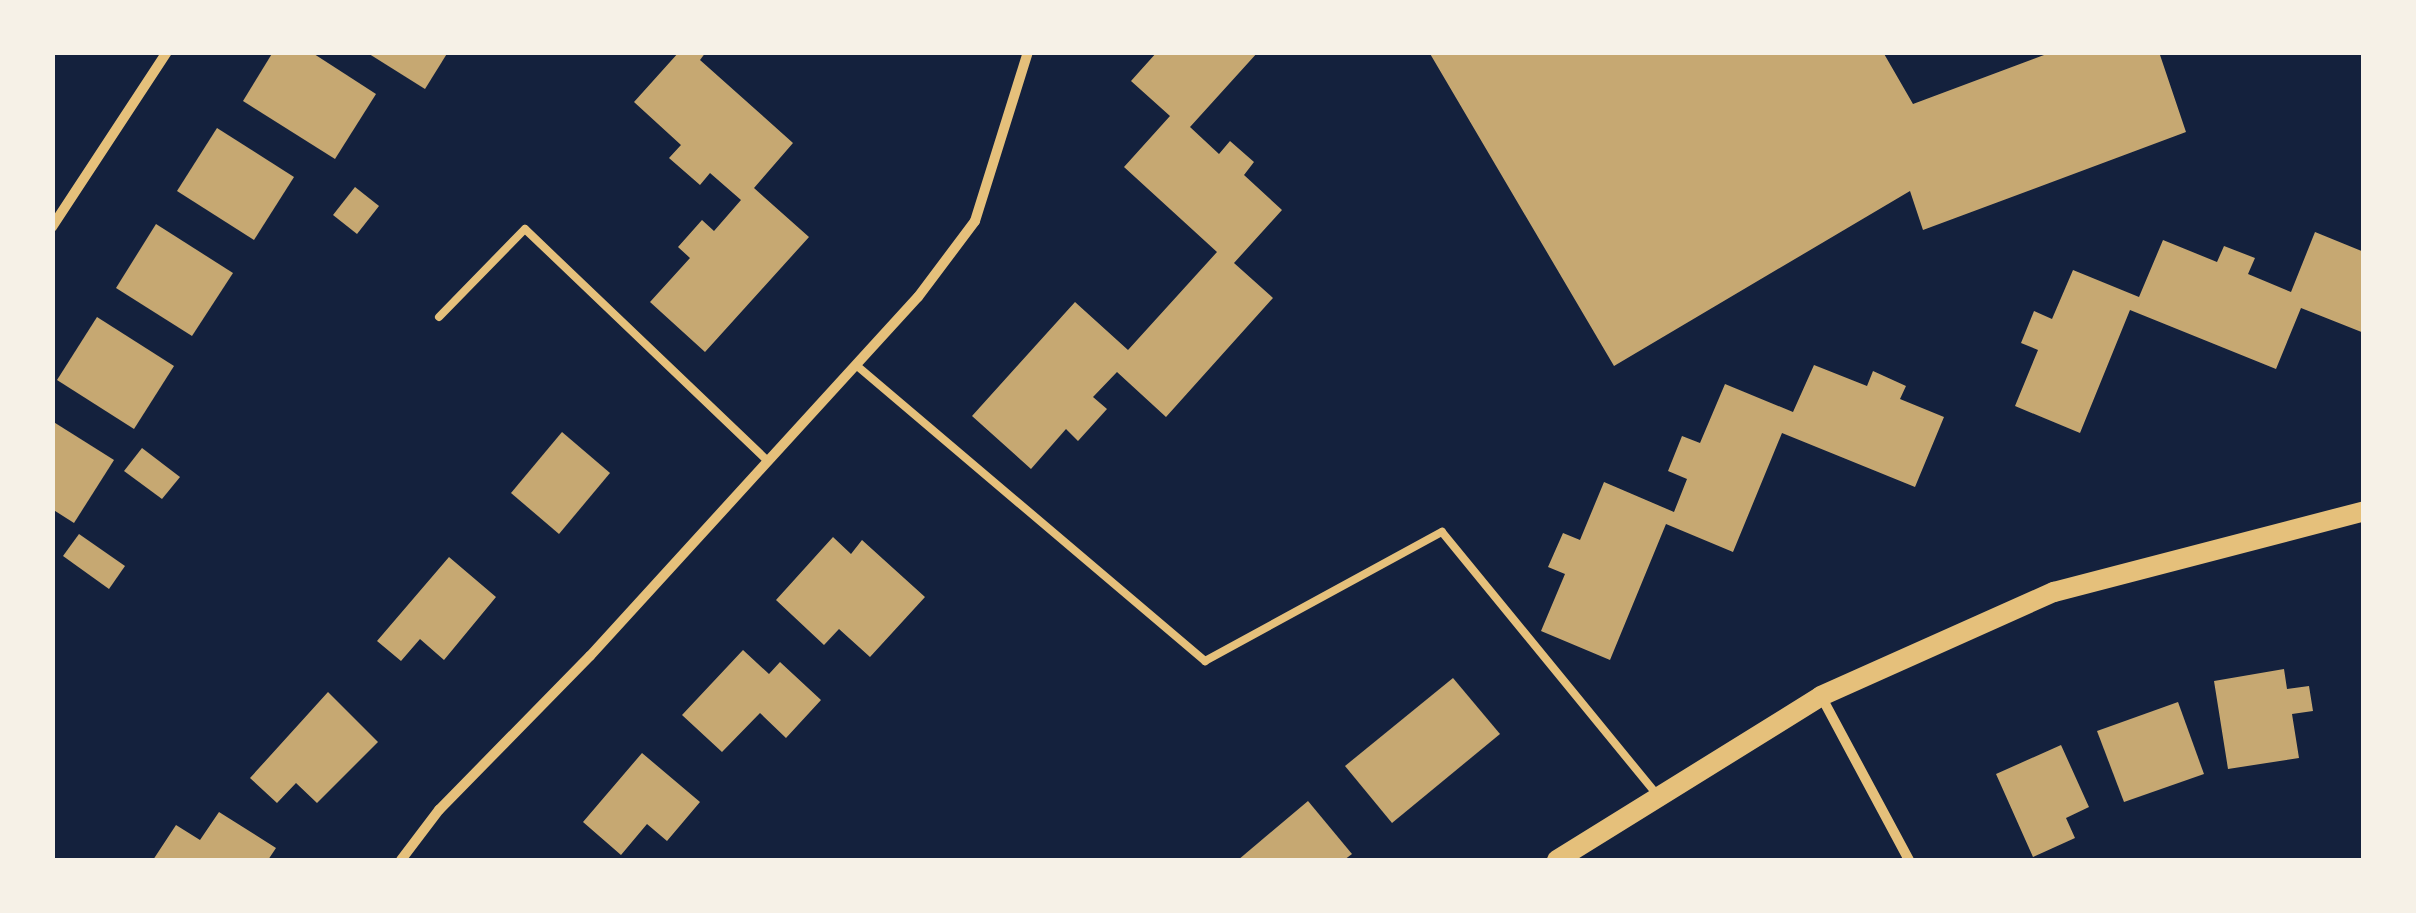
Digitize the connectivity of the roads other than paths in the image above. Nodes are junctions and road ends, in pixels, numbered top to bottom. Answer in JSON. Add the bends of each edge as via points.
{"nodes":[{"id":1,"x":166,"y":52,"type":"edge"},
{"id":2,"x":1028,"y":52,"type":"edge"},
{"id":3,"x":52,"y":228,"type":"edge"},
{"id":4,"x":440,"y":317,"type":"dead end"},
{"id":5,"x":856,"y":365,"type":"junction"},
{"id":6,"x":766,"y":459,"type":"junction"},
{"id":7,"x":2364,"y":512,"type":"edge"},
{"id":8,"x":1822,"y":696,"type":"junction"},
{"id":9,"x":1657,"y":794,"type":"junction"},
{"id":10,"x":401,"y":860,"type":"edge"},
{"id":11,"x":1558,"y":860,"type":"edge"},
{"id":12,"x":1909,"y":860,"type":"edge"}],
"edges":[{"from":1,"to":3,"type":"street"},
{"from":2,"to":5,"type":"street","via":[[975,221]]},
{"from":4,"to":6,"type":"lane","via":[[526,229]]},
{"from":5,"to":6,"type":"street"},
{"from":5,"to":9,"type":"lane","via":[[1205,661],[1442,532]]},
{"from":6,"to":10,"type":"street","via":[[590,656],[439,810]]},
{"from":7,"to":8,"type":"main road","via":[[2054,592]]},
{"from":8,"to":9,"type":"main road"},
{"from":8,"to":12,"type":"street"},
{"from":9,"to":11,"type":"main road"}]}
